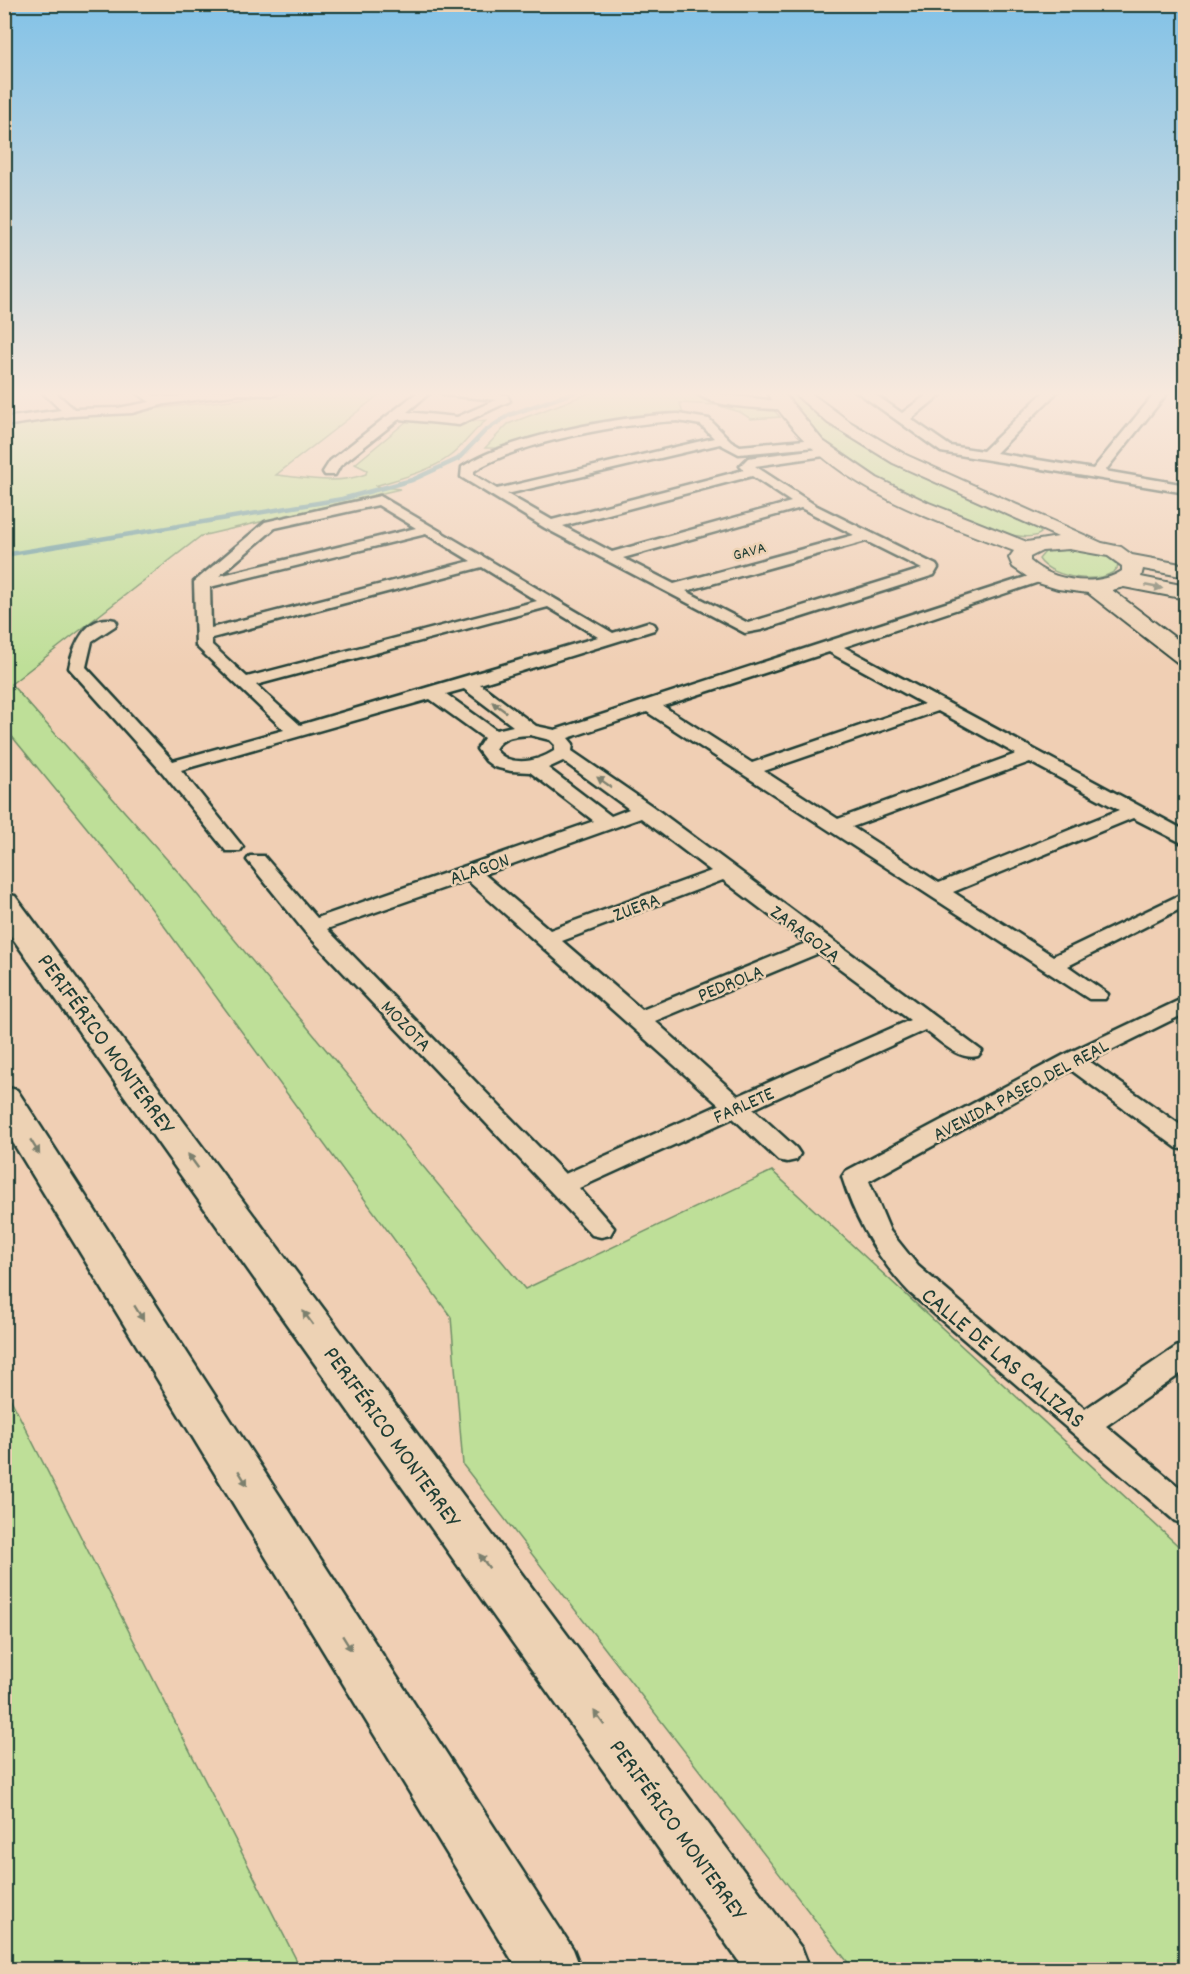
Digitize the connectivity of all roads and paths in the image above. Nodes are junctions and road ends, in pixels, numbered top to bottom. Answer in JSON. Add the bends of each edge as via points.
{"nodes":[{"id":1,"x":479,"y":483,"type":"edge"},
{"id":2,"x":538,"y":483,"type":"edge"},
{"id":3,"x":708,"y":483,"type":"edge"},
{"id":4,"x":769,"y":483,"type":"edge"},
{"id":5,"x":877,"y":483,"type":"edge"},
{"id":6,"x":949,"y":483,"type":"edge"},
{"id":7,"x":1150,"y":483,"type":"edge"},
{"id":8,"x":1185,"y":489,"type":"edge"},
{"id":9,"x":496,"y":493,"type":"junction"},
{"id":10,"x":804,"y":503,"type":"junction"},
{"id":11,"x":550,"y":525,"type":"junction"},
{"id":12,"x":429,"y":530,"type":"junction"},
{"id":13,"x":868,"y":536,"type":"junction"},
{"id":14,"x":1093,"y":545,"type":"junction"},
{"id":15,"x":1027,"y":549,"type":"junction"},
{"id":16,"x":610,"y":556,"type":"junction"},
{"id":17,"x":1128,"y":560,"type":"junction"},
{"id":18,"x":484,"y":562,"type":"junction"},
{"id":19,"x":1185,"y":571,"type":"edge"},
{"id":20,"x":1040,"y":578,"type":"junction"},
{"id":21,"x":1123,"y":580,"type":"junction"},
{"id":22,"x":202,"y":585,"type":"junction"},
{"id":23,"x":1093,"y":586,"type":"junction"},
{"id":24,"x":674,"y":589,"type":"junction"},
{"id":25,"x":1185,"y":593,"type":"edge"},
{"id":26,"x":550,"y":602,"type":"junction"},
{"id":27,"x":110,"y":623,"type":"dead end"},
{"id":28,"x":648,"y":627,"type":"dead end"},
{"id":29,"x":204,"y":635,"type":"junction"},
{"id":30,"x":612,"y":639,"type":"junction"},
{"id":31,"x":832,"y":647,"type":"junction"},
{"id":32,"x":1185,"y":658,"type":"edge"},
{"id":33,"x":243,"y":683,"type":"junction"},
{"id":34,"x":467,"y":683,"type":"junction"},
{"id":35,"x":433,"y":693,"type":"junction"},
{"id":36,"x":939,"y":705,"type":"junction"},
{"id":37,"x":652,"y":707,"type":"junction"},
{"id":38,"x":530,"y":730,"type":"junction"},
{"id":39,"x":297,"y":732,"type":"junction"},
{"id":40,"x":494,"y":737,"type":"junction"},
{"id":41,"x":559,"y":745,"type":"junction"},
{"id":42,"x":1031,"y":755,"type":"junction"},
{"id":43,"x":534,"y":766,"type":"junction"},
{"id":44,"x":169,"y":768,"type":"junction"},
{"id":45,"x":750,"y":770,"type":"junction"},
{"id":46,"x":645,"y":810,"type":"junction"},
{"id":47,"x":1134,"y":810,"type":"junction"},
{"id":48,"x":608,"y":823,"type":"junction"},
{"id":49,"x":836,"y":826,"type":"junction"},
{"id":50,"x":1185,"y":839,"type":"edge"},
{"id":51,"x":233,"y":847,"type":"dead end"},
{"id":52,"x":257,"y":860,"type":"dead end"},
{"id":53,"x":469,"y":872,"type":"junction"},
{"id":54,"x":726,"y":872,"type":"junction"},
{"id":55,"x":938,"y":891,"type":"junction"},
{"id":56,"x":1185,"y":898,"type":"edge"},
{"id":57,"x":4,"y":903,"type":"edge"},
{"id":58,"x":313,"y":927,"type":"junction"},
{"id":59,"x":546,"y":939,"type":"junction"},
{"id":60,"x":820,"y":945,"type":"junction"},
{"id":61,"x":1053,"y":965,"type":"junction"},
{"id":62,"x":1097,"y":994,"type":"dead end"},
{"id":63,"x":1185,"y":1005,"type":"edge"},
{"id":64,"x":639,"y":1019,"type":"junction"},
{"id":65,"x":926,"y":1021,"type":"junction"},
{"id":66,"x":970,"y":1051,"type":"dead end"},
{"id":67,"x":1072,"y":1060,"type":"junction"},
{"id":68,"x":4,"y":1098,"type":"edge"},
{"id":69,"x":735,"y":1108,"type":"junction"},
{"id":70,"x":1185,"y":1142,"type":"edge"},
{"id":71,"x":787,"y":1154,"type":"dead end"},
{"id":72,"x":855,"y":1177,"type":"joint"},
{"id":73,"x":561,"y":1186,"type":"junction"},
{"id":74,"x":601,"y":1228,"type":"dead end"},
{"id":75,"x":1185,"y":1355,"type":"edge"},
{"id":76,"x":1085,"y":1425,"type":"junction"},
{"id":77,"x":1185,"y":1512,"type":"edge"},
{"id":78,"x":552,"y":1970,"type":"edge"},
{"id":79,"x":782,"y":1970,"type":"edge"}],
"edges":[{"from":1,"to":9,"type":"street"},
{"from":2,"to":9,"type":"street"},
{"from":3,"to":11,"type":"street"},
{"from":4,"to":10,"type":"street"},
{"from":5,"to":15,"type":"street","via":[[925,508]]},
{"from":6,"to":14,"type":"street"},
{"from":7,"to":8,"type":"street"},
{"from":9,"to":11,"type":"street"},
{"from":10,"to":13,"type":"street"},
{"from":10,"to":16,"type":"street"},
{"from":11,"to":16,"type":"street"},
{"from":12,"to":18,"type":"street"},
{"from":12,"to":22,"type":"street"},
{"from":12,"to":22,"type":"street","via":[[380,500],[270,525]]},
{"from":13,"to":24,"type":"street","name":"GAVA"},
{"from":13,"to":24,"type":"street","via":[[931,568],[929,572],[745,628]]},
{"from":14,"to":15,"type":"street","via":[[1058,543]]},
{"from":14,"to":17,"type":"street"},
{"from":15,"to":20,"type":"street","via":[[1019,558],[1020,563]]},
{"from":16,"to":24,"type":"street"},
{"from":17,"to":19,"type":"street"},
{"from":17,"to":21,"type":"street","via":[[1133,573]]},
{"from":18,"to":26,"type":"street"},
{"from":18,"to":29,"type":"street"},
{"from":20,"to":23,"type":"street"},
{"from":20,"to":31,"type":"street"},
{"from":21,"to":23,"type":"street"},
{"from":21,"to":25,"type":"street","one_way":true},
{"from":22,"to":29,"type":"street"},
{"from":23,"to":32,"type":"street"},
{"from":26,"to":30,"type":"street"},
{"from":26,"to":33,"type":"street"},
{"from":27,"to":44,"type":"street","via":[[82,641],[76,668]]},
{"from":28,"to":30,"type":"street"},
{"from":29,"to":33,"type":"street","via":[[204,646]]},
{"from":30,"to":34,"type":"street"},
{"from":31,"to":36,"type":"street"},
{"from":31,"to":37,"type":"street"},
{"from":33,"to":39,"type":"street"},
{"from":34,"to":35,"type":"street"},
{"from":38,"to":34,"type":"street","one_way":true},
{"from":35,"to":39,"type":"street"},
{"from":35,"to":40,"type":"street"},
{"from":36,"to":42,"type":"street"},
{"from":36,"to":45,"type":"street"},
{"from":37,"to":41,"type":"street"},
{"from":37,"to":45,"type":"street"},
{"from":38,"to":40,"type":"street"},
{"from":38,"to":41,"type":"street"},
{"from":39,"to":44,"type":"street"},
{"from":40,"to":43,"type":"street","via":[[486,749],[496,761]]},
{"from":41,"to":43,"type":"street","via":[[556,759]]},
{"from":46,"to":41,"type":"street","name":"ZARAGOZA","one_way":true},
{"from":42,"to":47,"type":"street"},
{"from":42,"to":49,"type":"street"},
{"from":43,"to":48,"type":"street"},
{"from":44,"to":51,"type":"street"},
{"from":45,"to":49,"type":"street"},
{"from":46,"to":48,"type":"street","name":"ALAGON"},
{"from":46,"to":54,"type":"street","name":"ZARAGOZA"},
{"from":47,"to":50,"type":"street"},
{"from":47,"to":55,"type":"street"},
{"from":48,"to":53,"type":"street","name":"ALAGON"},
{"from":49,"to":55,"type":"street"},
{"from":52,"to":58,"type":"street","name":"MOZOTA"},
{"from":53,"to":58,"type":"street","name":"ALAGON"},
{"from":53,"to":59,"type":"street"},
{"from":54,"to":59,"type":"street","name":"ZUERA"},
{"from":54,"to":60,"type":"street","name":"ZARAGOZA"},
{"from":55,"to":61,"type":"street"},
{"from":56,"to":61,"type":"street"},
{"from":79,"to":57,"type":"highway","name":"PERIFÉRICO MONTERREY","one_way":true},
{"from":58,"to":73,"type":"street","name":"MOZOTA"},
{"from":59,"to":64,"type":"street"},
{"from":60,"to":64,"type":"street","name":"PEDROLA"},
{"from":60,"to":65,"type":"street","name":"ZARAGOZA"},
{"from":61,"to":62,"type":"street"},
{"from":63,"to":67,"type":"street","name":"AVENIDA PASEO DEL REAL"},
{"from":64,"to":69,"type":"street"},
{"from":65,"to":66,"type":"street","name":"ZARAGOZA"},
{"from":65,"to":69,"type":"street","name":"FARLETE"},
{"from":67,"to":70,"type":"street"},
{"from":67,"to":72,"type":"street","name":"AVENIDA PASEO DEL REAL"},
{"from":68,"to":78,"type":"highway","one_way":true},
{"from":69,"to":71,"type":"street"},
{"from":69,"to":73,"type":"street","name":"FARLETE"},
{"from":72,"to":76,"type":"street","name":"CALLE DE LAS CALIZAS","via":[[872,1226],[891,1256],[920,1286]]},
{"from":73,"to":74,"type":"street","name":"MOZOTA"},
{"from":75,"to":76,"type":"street"},
{"from":76,"to":77,"type":"street","name":"CALLE DE LAS CALIZAS"}]}
